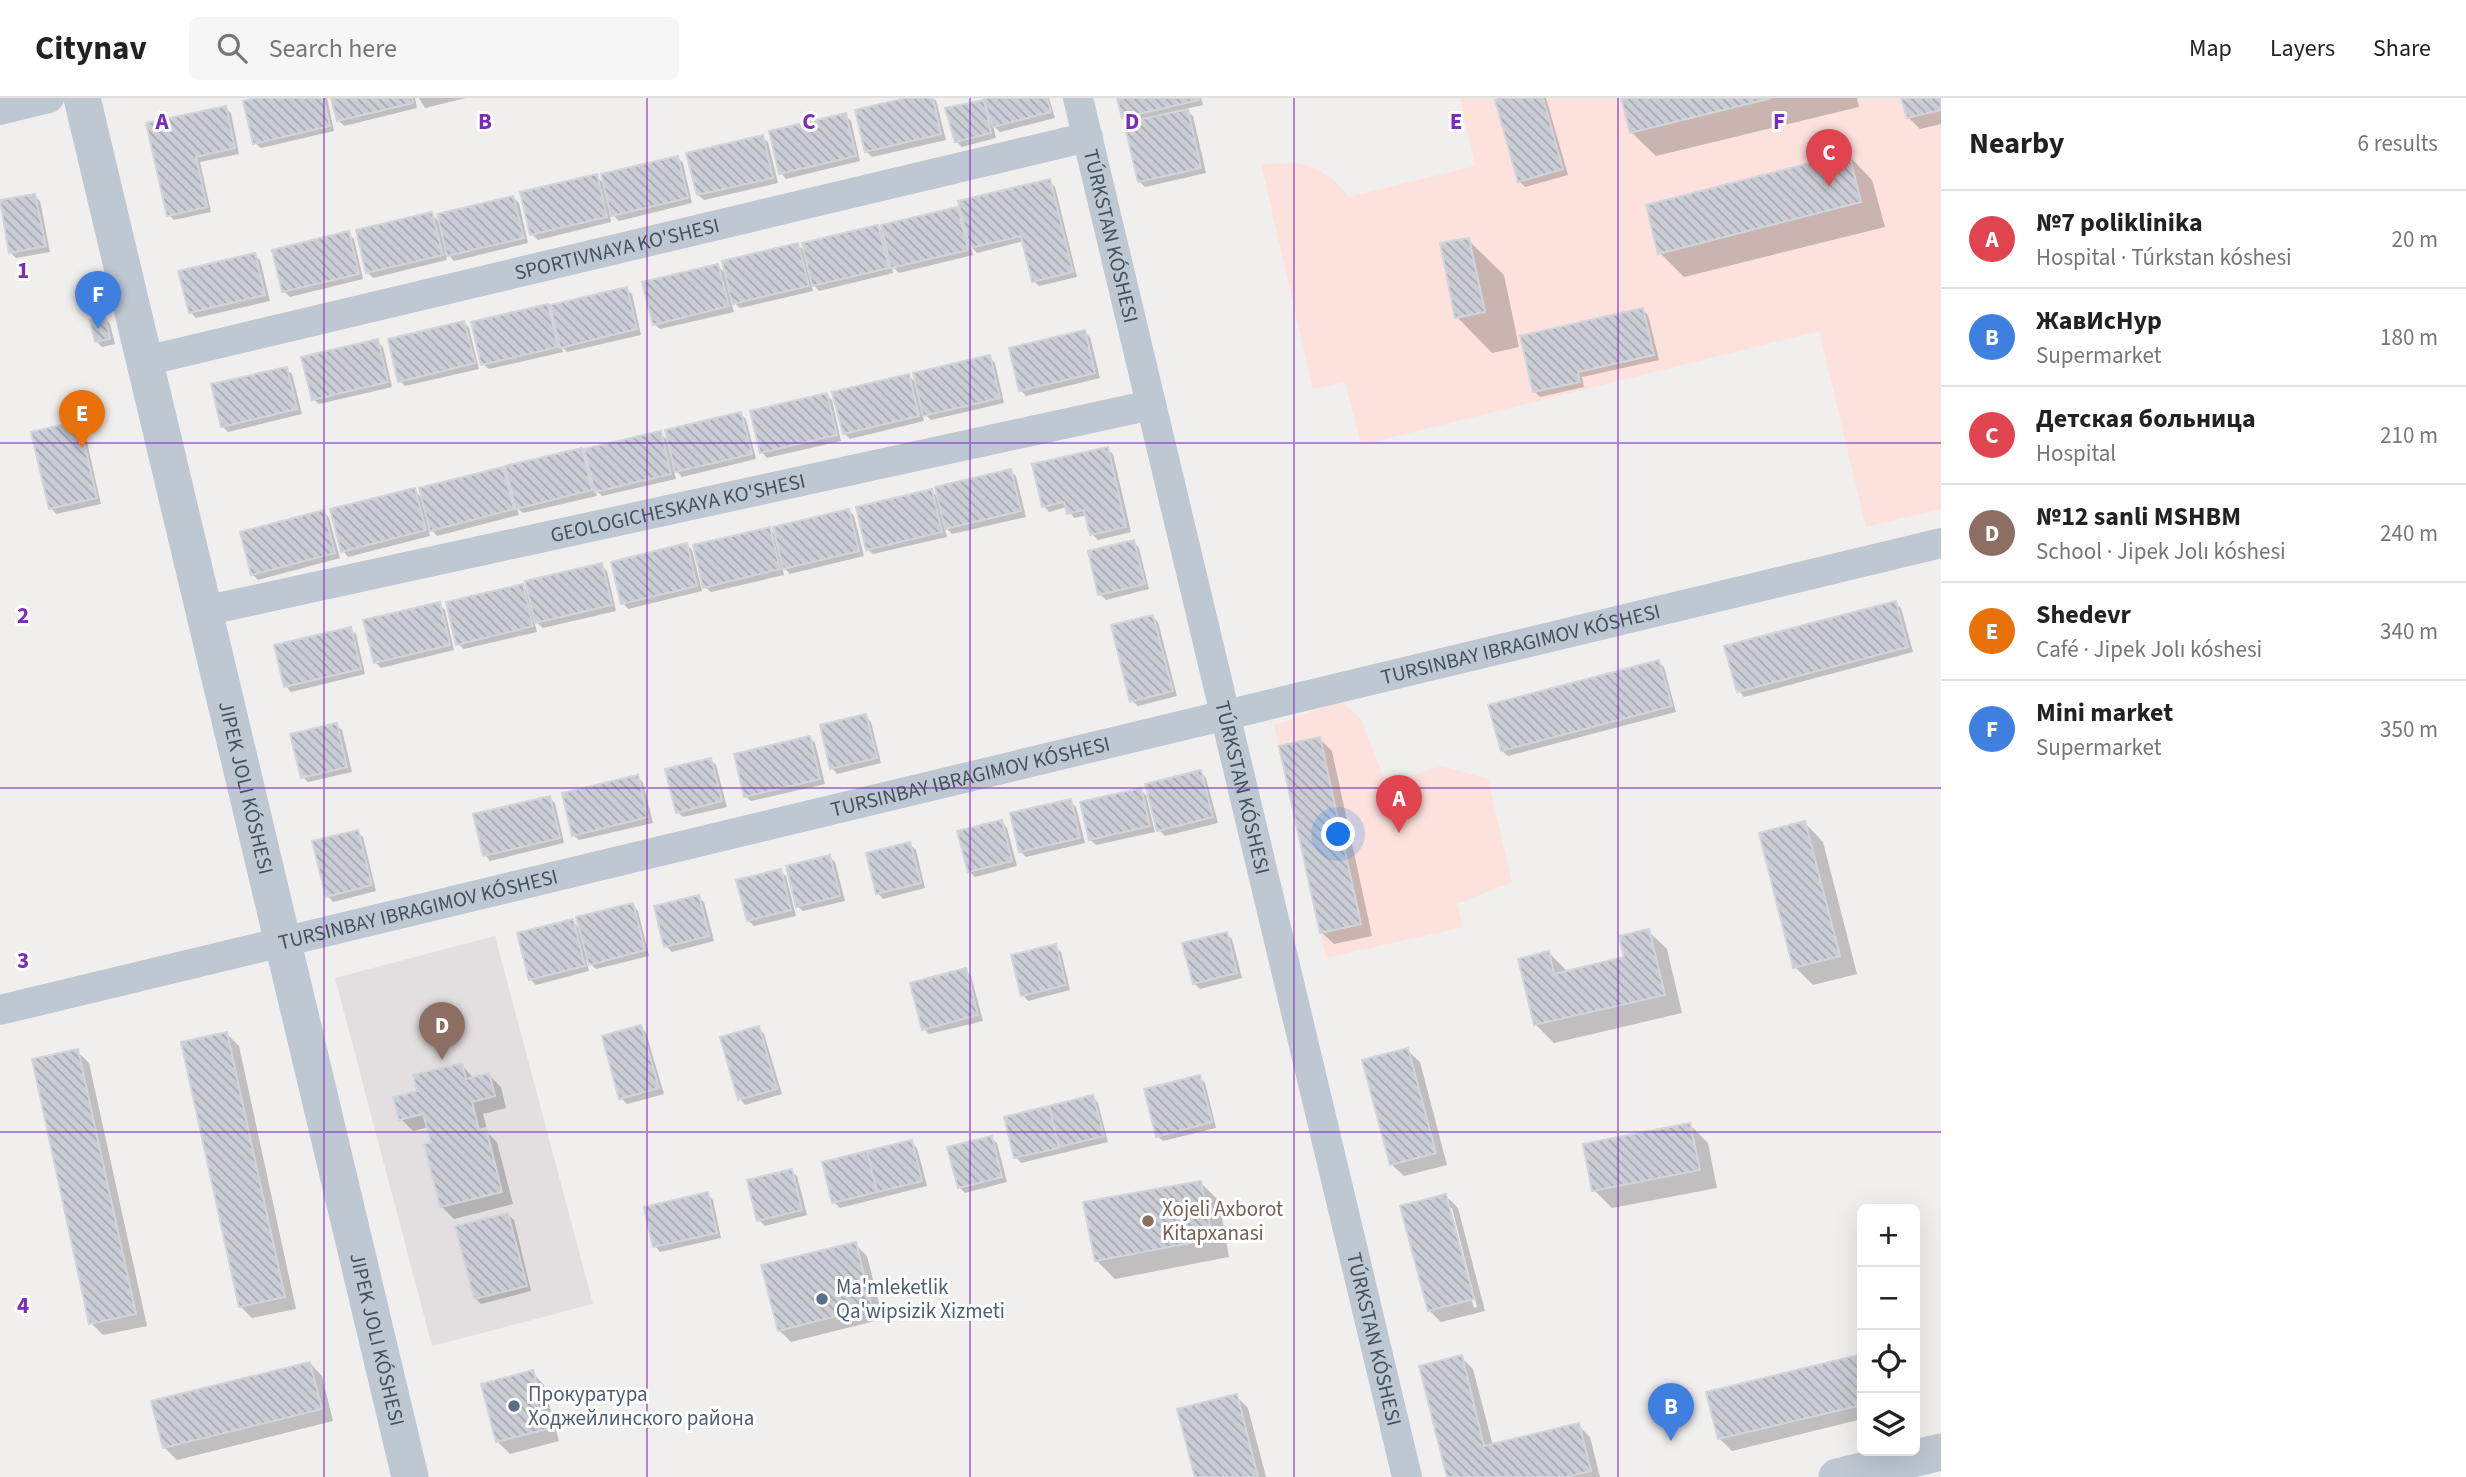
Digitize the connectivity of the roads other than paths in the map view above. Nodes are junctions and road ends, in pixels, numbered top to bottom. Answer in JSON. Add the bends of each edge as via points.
{"nodes":[{"id":1,"x":49,"y":98,"type":"edge"},
{"id":2,"x":82,"y":98,"type":"edge"},
{"id":3,"x":1078,"y":98,"type":"edge"},
{"id":4,"x":0,"y":110,"type":"edge"},
{"id":5,"x":1088,"y":137,"type":"junction"},
{"id":6,"x":145,"y":361,"type":"junction"},
{"id":7,"x":1151,"y":405,"type":"junction"},
{"id":8,"x":1941,"y":544,"type":"edge"},
{"id":9,"x":204,"y":611,"type":"junction"},
{"id":10,"x":1224,"y":716,"type":"junction"},
{"id":11,"x":283,"y":942,"type":"junction"},
{"id":12,"x":0,"y":1010,"type":"edge"},
{"id":13,"x":1941,"y":1452,"type":"edge"},
{"id":14,"x":410,"y":1477,"type":"edge"},
{"id":15,"x":1406,"y":1477,"type":"edge"},
{"id":16,"x":1837,"y":1477,"type":"edge"}],
"edges":[{"from":1,"to":4,"type":"street"},
{"from":2,"to":6,"type":"street"},
{"from":3,"to":5,"type":"street","name":"TÚRKSTAN KÓSHESI"},
{"from":5,"to":6,"type":"street","name":"SPORTIVNAYA KO'SHESI"},
{"from":5,"to":7,"type":"street","name":"TÚRKSTAN KÓSHESI"},
{"from":6,"to":9,"type":"street"},
{"from":7,"to":9,"type":"street","name":"GEOLOGICHESKAYA KO'SHESI"},
{"from":7,"to":10,"type":"street","name":"TÚRKSTAN KÓSHESI"},
{"from":8,"to":10,"type":"street","name":"TURSINBAY IBRAGIMOV KÓSHESI"},
{"from":9,"to":11,"type":"street"},
{"from":10,"to":11,"type":"street","name":"TURSINBAY IBRAGIMOV KÓSHESI"},
{"from":10,"to":15,"type":"street","name":"TÚRKSTAN KÓSHESI"},
{"from":11,"to":12,"type":"street","name":"TURSINBAY IBRAGIMOV KÓSHESI"},
{"from":11,"to":14,"type":"street"},
{"from":13,"to":16,"type":"street"}]}
